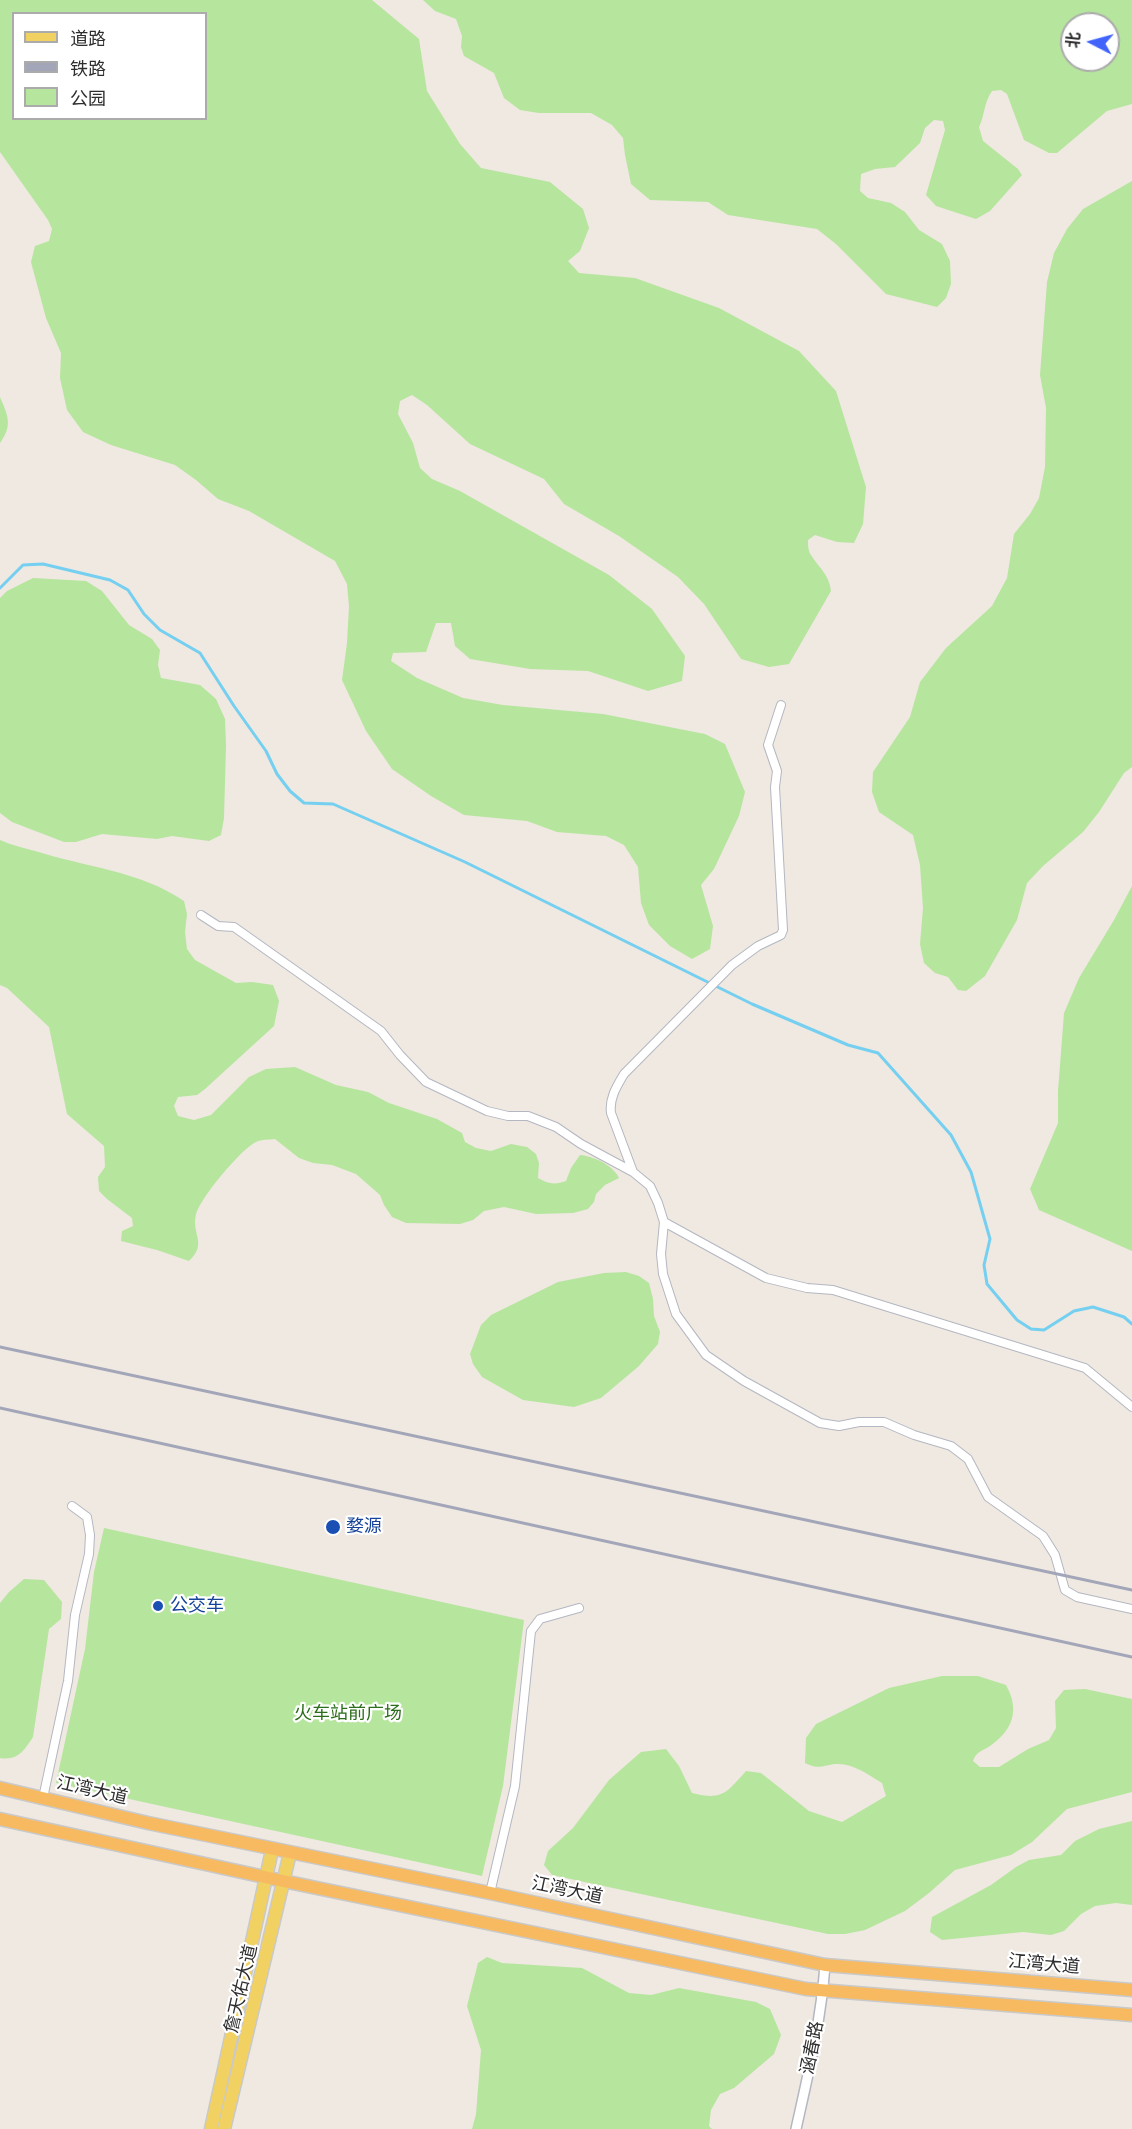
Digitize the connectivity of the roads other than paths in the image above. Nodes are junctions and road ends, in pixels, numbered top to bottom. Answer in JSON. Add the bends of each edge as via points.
{"nodes":[{"id":1,"x":781,"y":705,"type":"dead end"},
{"id":2,"x":201,"y":915,"type":"dead end"},
{"id":3,"x":633,"y":1172,"type":"junction"},
{"id":4,"x":664,"y":1222,"type":"junction"},
{"id":5,"x":1132,"y":1407,"type":"edge"},
{"id":6,"x":72,"y":1506,"type":"dead end"},
{"id":7,"x":579,"y":1608,"type":"dead end"},
{"id":8,"x":1132,"y":1609,"type":"edge"},
{"id":9,"x":0,"y":1788,"type":"edge"},
{"id":10,"x":43,"y":1798,"type":"junction"},
{"id":11,"x":0,"y":1819,"type":"edge"},
{"id":12,"x":272,"y":1850,"type":"junction"},
{"id":13,"x":290,"y":1853,"type":"junction"},
{"id":14,"x":268,"y":1878,"type":"junction"},
{"id":15,"x":283,"y":1881,"type":"junction"},
{"id":16,"x":490,"y":1893,"type":"junction"},
{"id":17,"x":825,"y":1965,"type":"junction"},
{"id":18,"x":1132,"y":1990,"type":"edge"},
{"id":19,"x":823,"y":1991,"type":"junction"},
{"id":20,"x":1132,"y":2015,"type":"edge"},
{"id":21,"x":211,"y":2129,"type":"edge"},
{"id":22,"x":224,"y":2129,"type":"edge"},
{"id":23,"x":796,"y":2129,"type":"edge"}],
"edges":[{"from":1,"to":3,"type":"street","via":[[768,745],[777,771],[783,930],[732,965],[624,1074],[614,1092],[610,1113]]},
{"from":2,"to":3,"type":"street","via":[[218,926],[234,927],[381,1031],[426,1082],[487,1111],[528,1116],[556,1127]]},
{"from":3,"to":4,"type":"street","via":[[650,1186]]},
{"from":4,"to":5,"type":"street","via":[[766,1278],[833,1290],[1085,1368]]},
{"from":4,"to":8,"type":"street","via":[[663,1275],[676,1314],[706,1355],[820,1423],[839,1426],[884,1422],[951,1446],[968,1459],[988,1497],[1043,1536],[1055,1555],[1065,1590],[1077,1597]]},
{"from":6,"to":10,"type":"street","via":[[87,1517],[91,1539],[75,1615],[68,1681]]},
{"from":7,"to":16,"type":"street","via":[[540,1619],[531,1631],[515,1786]]},
{"from":9,"to":10,"type":"highway","name":"江湾大道"},
{"from":10,"to":12,"type":"highway","name":"江湾大道"},
{"from":11,"to":14,"type":"highway"},
{"from":12,"to":13,"type":"highway","name":"江湾大道"},
{"from":12,"to":14,"type":"main road","name":"詹天佑大道"},
{"from":13,"to":15,"type":"main road","name":"詹天佑大道"},
{"from":13,"to":16,"type":"highway","name":"江湾大道"},
{"from":14,"to":15,"type":"highway"},
{"from":14,"to":21,"type":"main road","name":"詹天佑大道"},
{"from":15,"to":19,"type":"highway"},
{"from":15,"to":22,"type":"main road","name":"詹天佑大道"},
{"from":16,"to":17,"type":"highway","name":"江湾大道"},
{"from":17,"to":18,"type":"highway","name":"江湾大道"},
{"from":17,"to":19,"type":"street","name":"涵春路"},
{"from":19,"to":20,"type":"highway"},
{"from":19,"to":23,"type":"street","name":"涵春路"}]}
